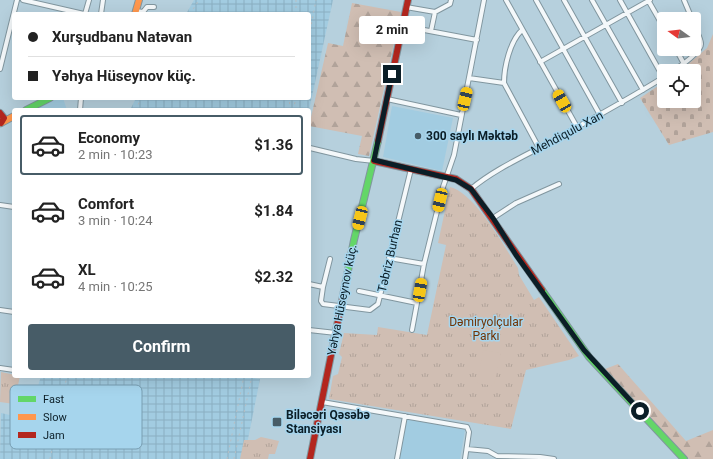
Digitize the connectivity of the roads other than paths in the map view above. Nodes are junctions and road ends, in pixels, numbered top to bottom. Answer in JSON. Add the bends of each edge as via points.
{"nodes":[{"id":1,"x":17,"y":0,"type":"edge"},
{"id":2,"x":23,"y":0,"type":"edge"},
{"id":3,"x":89,"y":0,"type":"edge"},
{"id":4,"x":103,"y":0,"type":"edge"},
{"id":5,"x":139,"y":0,"type":"edge"},
{"id":6,"x":408,"y":0,"type":"edge"},
{"id":7,"x":451,"y":0,"type":"edge"},
{"id":8,"x":484,"y":0,"type":"edge"},
{"id":9,"x":506,"y":0,"type":"edge"},
{"id":10,"x":536,"y":0,"type":"edge"},
{"id":11,"x":564,"y":0,"type":"edge"},
{"id":12,"x":592,"y":0,"type":"edge"},
{"id":13,"x":620,"y":0,"type":"edge"},
{"id":14,"x":649,"y":0,"type":"edge"},
{"id":15,"x":684,"y":0,"type":"edge"},
{"id":16,"x":154,"y":7,"type":"dead end"},
{"id":17,"x":406,"y":7,"type":"junction"},
{"id":18,"x":14,"y":12,"type":"edge"},
{"id":19,"x":76,"y":12,"type":"edge"},
{"id":20,"x":86,"y":12,"type":"edge"},
{"id":21,"x":101,"y":12,"type":"edge"},
{"id":22,"x":136,"y":12,"type":"edge"},
{"id":23,"x":435,"y":12,"type":"junction"},
{"id":24,"x":689,"y":12,"type":"edge"},
{"id":25,"x":627,"y":13,"type":"junction"},
{"id":26,"x":657,"y":15,"type":"edge"},
{"id":27,"x":12,"y":20,"type":"edge"},
{"id":28,"x":606,"y":25,"type":"junction"},
{"id":29,"x":402,"y":26,"type":"junction"},
{"id":30,"x":522,"y":30,"type":"junction"},
{"id":31,"x":431,"y":32,"type":"junction"},
{"id":32,"x":585,"y":37,"type":"junction"},
{"id":33,"x":477,"y":40,"type":"junction"},
{"id":34,"x":563,"y":49,"type":"junction"},
{"id":35,"x":680,"y":56,"type":"edge"},
{"id":36,"x":692,"y":56,"type":"edge"},
{"id":37,"x":540,"y":62,"type":"junction"},
{"id":38,"x":684,"y":64,"type":"joint"},
{"id":39,"x":657,"y":66,"type":"edge"},
{"id":40,"x":0,"y":69,"type":"edge"},
{"id":41,"x":469,"y":78,"type":"junction"},
{"id":42,"x":657,"y":81,"type":"edge"},
{"id":43,"x":504,"y":83,"type":"junction"},
{"id":44,"x":643,"y":90,"type":"junction"},
{"id":45,"x":387,"y":99,"type":"junction"},
{"id":46,"x":46,"y":100,"type":"edge"},
{"id":47,"x":622,"y":103,"type":"junction"},
{"id":48,"x":30,"y":108,"type":"edge"},
{"id":49,"x":12,"y":112,"type":"edge"},
{"id":50,"x":0,"y":113,"type":"edge"},
{"id":51,"x":462,"y":115,"type":"junction"},
{"id":52,"x":600,"y":116,"type":"junction"},
{"id":53,"x":12,"y":117,"type":"edge"},
{"id":54,"x":1,"y":124,"type":"edge"},
{"id":55,"x":577,"y":127,"type":"junction"},
{"id":56,"x":311,"y":148,"type":"edge"},
{"id":57,"x":539,"y":148,"type":"junction"},
{"id":58,"x":374,"y":160,"type":"junction"},
{"id":59,"x":411,"y":168,"type":"junction"},
{"id":60,"x":447,"y":177,"type":"junction"},
{"id":61,"x":559,"y":184,"type":"dead end"},
{"id":62,"x":471,"y":189,"type":"junction"},
{"id":63,"x":0,"y":205,"type":"edge"},
{"id":64,"x":12,"y":208,"type":"edge"},
{"id":65,"x":493,"y":218,"type":"junction"},
{"id":66,"x":389,"y":258,"type":"junction"},
{"id":67,"x":330,"y":259,"type":"dead end"},
{"id":68,"x":424,"y":264,"type":"junction"},
{"id":69,"x":311,"y":284,"type":"edge"},
{"id":70,"x":323,"y":287,"type":"junction"},
{"id":71,"x":359,"y":291,"type":"dead end"},
{"id":72,"x":381,"y":295,"type":"junction"},
{"id":73,"x":417,"y":303,"type":"junction"},
{"id":74,"x":341,"y":307,"type":"junction"},
{"id":75,"x":0,"y":310,"type":"edge"},
{"id":76,"x":12,"y":312,"type":"edge"},
{"id":77,"x":311,"y":330,"type":"edge"},
{"id":78,"x":412,"y":330,"type":"dead end"},
{"id":79,"x":336,"y":333,"type":"junction"},
{"id":80,"x":0,"y":368,"type":"edge"},
{"id":81,"x":12,"y":370,"type":"edge"},
{"id":82,"x":322,"y":402,"type":"junction"},
{"id":83,"x":405,"y":416,"type":"junction"},
{"id":84,"x":467,"y":448,"type":"junction"},
{"id":85,"x":310,"y":459,"type":"edge"},
{"id":86,"x":398,"y":459,"type":"edge"},
{"id":87,"x":465,"y":459,"type":"edge"},
{"id":88,"x":554,"y":459,"type":"edge"},
{"id":89,"x":684,"y":459,"type":"edge"}],
"edges":[{"from":1,"to":18,"type":"street"},
{"from":2,"to":19,"type":"street"},
{"from":3,"to":20,"type":"street"},
{"from":4,"to":21,"type":"street"},
{"from":5,"to":22,"type":"main road"},
{"from":6,"to":17,"type":"main road","name":"Yəhya Hüseynov küç."},
{"from":7,"to":23,"type":"street","via":[[450,4]]},
{"from":8,"to":33,"type":"street"},
{"from":9,"to":30,"type":"street"},
{"from":10,"to":34,"type":"street"},
{"from":11,"to":32,"type":"street"},
{"from":12,"to":28,"type":"street"},
{"from":13,"to":25,"type":"street"},
{"from":14,"to":25,"type":"street"},
{"from":14,"to":26,"type":"street"},
{"from":15,"to":24,"type":"street"},
{"from":16,"to":22,"type":"street"},
{"from":17,"to":23,"type":"street"},
{"from":17,"to":29,"type":"main road","name":"Yəhya Hüseynov küç."},
{"from":23,"to":31,"type":"street"},
{"from":25,"to":28,"type":"street"},
{"from":25,"to":39,"type":"street"},
{"from":27,"to":40,"type":"street"},
{"from":28,"to":32,"type":"street"},
{"from":28,"to":44,"type":"street"},
{"from":29,"to":31,"type":"street"},
{"from":29,"to":45,"type":"main road","name":"Yəhya Hüseynov küç."},
{"from":30,"to":37,"type":"street"},
{"from":30,"to":43,"type":"street","via":[[516,37],[504,74]]},
{"from":31,"to":33,"type":"street"},
{"from":32,"to":34,"type":"street"},
{"from":32,"to":47,"type":"street"},
{"from":33,"to":41,"type":"street"},
{"from":34,"to":37,"type":"street"},
{"from":34,"to":52,"type":"street"},
{"from":35,"to":38,"type":"street"},
{"from":36,"to":38,"type":"street"},
{"from":37,"to":55,"type":"street"},
{"from":41,"to":43,"type":"street"},
{"from":41,"to":51,"type":"street"},
{"from":42,"to":44,"type":"street","name":"Mehdiqulu Xan"},
{"from":43,"to":57,"type":"street"},
{"from":44,"to":47,"type":"street","name":"Mehdiqulu Xan"},
{"from":45,"to":51,"type":"street"},
{"from":45,"to":58,"type":"main road","name":"Yəhya Hüseynov küç."},
{"from":46,"to":48,"type":"main road"},
{"from":47,"to":52,"type":"street","name":"Mehdiqulu Xan"},
{"from":49,"to":50,"type":"main road"},
{"from":50,"to":54,"type":"main road","via":[[4,118]]},
{"from":51,"to":60,"type":"street"},
{"from":52,"to":55,"type":"street","name":"Mehdiqulu Xan"},
{"from":53,"to":54,"type":"main road"},
{"from":55,"to":57,"type":"street","name":"Mehdiqulu Xan"},
{"from":56,"to":58,"type":"street","via":[[356,159]]},
{"from":57,"to":62,"type":"street","name":"Mehdiqulu Xan","via":[[478,182]]},
{"from":58,"to":59,"type":"main road"},
{"from":58,"to":74,"type":"main road","name":"Yəhya Hüseynov küç."},
{"from":59,"to":60,"type":"main road"},
{"from":59,"to":66,"type":"street","name":"Təbriz Burhan"},
{"from":60,"to":62,"type":"main road"},
{"from":60,"to":68,"type":"street"},
{"from":61,"to":65,"type":"street","via":[[516,202]]},
{"from":62,"to":65,"type":"main road"},
{"from":63,"to":64,"type":"street"},
{"from":65,"to":89,"type":"main road","via":[[516,255],[589,357]]},
{"from":66,"to":68,"type":"street"},
{"from":66,"to":72,"type":"street","name":"Təbriz Burhan"},
{"from":67,"to":70,"type":"street"},
{"from":68,"to":73,"type":"street"},
{"from":69,"to":70,"type":"street"},
{"from":70,"to":74,"type":"street","via":[[322,303]]},
{"from":71,"to":72,"type":"street"},
{"from":72,"to":73,"type":"street"},
{"from":72,"to":74,"type":"street","name":"Təbriz Burhan","via":[[378,304],[370,310]]},
{"from":73,"to":78,"type":"street"},
{"from":74,"to":79,"type":"main road","name":"Yəhya Hüseynov küç."},
{"from":75,"to":76,"type":"street"},
{"from":77,"to":79,"type":"street"},
{"from":79,"to":82,"type":"main road","name":"Yəhya Hüseynov küç."},
{"from":80,"to":81,"type":"street"},
{"from":82,"to":83,"type":"street"},
{"from":82,"to":85,"type":"main road","name":"Yəhya Hüseynov küç."},
{"from":83,"to":84,"type":"street","via":[[467,427]]},
{"from":83,"to":86,"type":"street"},
{"from":84,"to":87,"type":"street"},
{"from":84,"to":88,"type":"street","via":[[488,451],[497,456]]}]}
